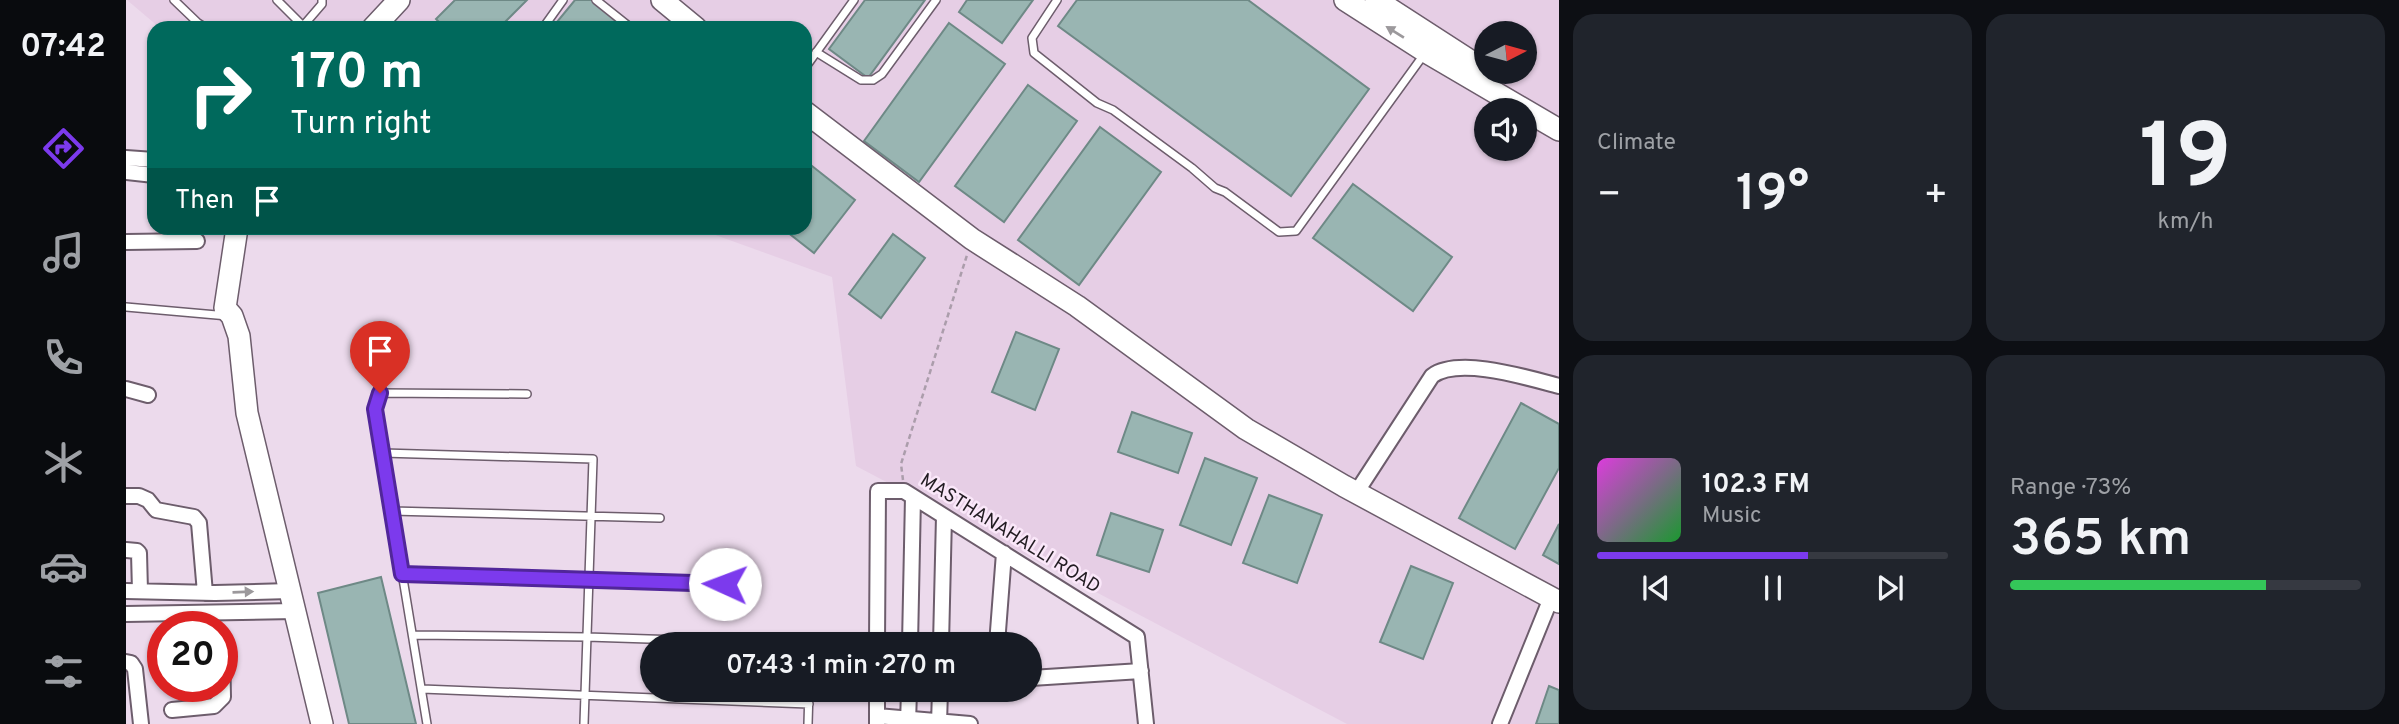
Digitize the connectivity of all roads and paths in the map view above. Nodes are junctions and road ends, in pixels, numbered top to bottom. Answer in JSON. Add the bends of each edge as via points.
{"nodes":[{"id":1,"x":174,"y":0,"type":"edge"},
{"id":2,"x":277,"y":0,"type":"edge"},
{"id":3,"x":322,"y":0,"type":"edge"},
{"id":4,"x":399,"y":0,"type":"edge"},
{"id":5,"x":563,"y":0,"type":"edge"},
{"id":6,"x":596,"y":0,"type":"edge"},
{"id":7,"x":662,"y":0,"type":"edge"},
{"id":8,"x":854,"y":0,"type":"edge"},
{"id":9,"x":936,"y":0,"type":"edge"},
{"id":10,"x":1057,"y":0,"type":"edge"},
{"id":11,"x":1345,"y":0,"type":"edge"},
{"id":12,"x":1376,"y":0,"type":"edge"},
{"id":13,"x":196,"y":21,"type":"edge"},
{"id":14,"x":298,"y":21,"type":"edge"},
{"id":15,"x":308,"y":21,"type":"edge"},
{"id":16,"x":380,"y":21,"type":"edge"},
{"id":17,"x":548,"y":21,"type":"edge"},
{"id":18,"x":622,"y":21,"type":"edge"},
{"id":19,"x":688,"y":21,"type":"edge"},
{"id":20,"x":1426,"y":51,"type":"junction"},
{"id":21,"x":816,"y":52,"type":"junction"},
{"id":22,"x":812,"y":58,"type":"edge"},
{"id":23,"x":1474,"y":63,"type":"edge"},
{"id":24,"x":1509,"y":84,"type":"edge"},
{"id":25,"x":1559,"y":113,"type":"edge"},
{"id":26,"x":812,"y":117,"type":"edge"},
{"id":27,"x":1559,"y":130,"type":"edge"},
{"id":28,"x":126,"y":158,"type":"edge"},
{"id":29,"x":147,"y":160,"type":"edge"},
{"id":30,"x":126,"y":172,"type":"edge"},
{"id":31,"x":147,"y":174,"type":"edge"},
{"id":32,"x":236,"y":235,"type":"edge"},
{"id":33,"x":972,"y":239,"type":"junction"},
{"id":34,"x":197,"y":241,"type":"dead end"},
{"id":35,"x":126,"y":242,"type":"edge"},
{"id":36,"x":126,"y":307,"type":"edge"},
{"id":37,"x":232,"y":316,"type":"junction"},
{"id":38,"x":1559,"y":386,"type":"edge"},
{"id":39,"x":126,"y":389,"type":"edge"},
{"id":40,"x":527,"y":394,"type":"dead end"},
{"id":41,"x":148,"y":395,"type":"dead end"},
{"id":42,"x":383,"y":453,"type":"junction"},
{"id":43,"x":1356,"y":493,"type":"junction"},
{"id":44,"x":909,"y":494,"type":"junction"},
{"id":45,"x":126,"y":496,"type":"edge"},
{"id":46,"x":392,"y":511,"type":"junction"},
{"id":47,"x":944,"y":516,"type":"junction"},
{"id":48,"x":591,"y":517,"type":"junction"},
{"id":49,"x":660,"y":518,"type":"dead end"},
{"id":50,"x":126,"y":550,"type":"edge"},
{"id":51,"x":1004,"y":553,"type":"junction"},
{"id":52,"x":402,"y":574,"type":"junction"},
{"id":53,"x":589,"y":580,"type":"junction"},
{"id":54,"x":725,"y":584,"type":"dead end"},
{"id":55,"x":133,"y":591,"type":"edge"},
{"id":56,"x":210,"y":593,"type":"junction"},
{"id":57,"x":1555,"y":600,"type":"edge"},
{"id":58,"x":292,"y":601,"type":"junction"},
{"id":59,"x":216,"y":611,"type":"edge"},
{"id":60,"x":223,"y":611,"type":"edge"},
{"id":61,"x":126,"y":614,"type":"edge"},
{"id":62,"x":147,"y":616,"type":"edge"},
{"id":63,"x":877,"y":632,"type":"edge"},
{"id":64,"x":910,"y":632,"type":"edge"},
{"id":65,"x":941,"y":632,"type":"edge"},
{"id":66,"x":999,"y":632,"type":"edge"},
{"id":67,"x":413,"y":635,"type":"junction"},
{"id":68,"x":587,"y":637,"type":"junction"},
{"id":69,"x":640,"y":639,"type":"edge"},
{"id":70,"x":126,"y":662,"type":"edge"},
{"id":71,"x":1141,"y":671,"type":"junction"},
{"id":72,"x":1042,"y":677,"type":"edge"},
{"id":73,"x":422,"y":689,"type":"junction"},
{"id":74,"x":585,"y":696,"type":"junction"},
{"id":75,"x":218,"y":702,"type":"edge"},
{"id":76,"x":877,"y":702,"type":"edge"},
{"id":77,"x":909,"y":702,"type":"edge"},
{"id":78,"x":940,"y":702,"type":"edge"},
{"id":79,"x":809,"y":704,"type":"joint"},
{"id":80,"x":172,"y":710,"type":"dead end"},
{"id":81,"x":877,"y":720,"type":"edge"},
{"id":82,"x":908,"y":721,"type":"edge"},
{"id":83,"x":939,"y":722,"type":"edge"},
{"id":84,"x":141,"y":724,"type":"edge"},
{"id":85,"x":322,"y":724,"type":"edge"},
{"id":86,"x":428,"y":724,"type":"edge"},
{"id":87,"x":584,"y":724,"type":"edge"},
{"id":88,"x":808,"y":724,"type":"edge"},
{"id":89,"x":970,"y":724,"type":"edge"},
{"id":90,"x":1146,"y":724,"type":"edge"},
{"id":91,"x":1500,"y":724,"type":"edge"}],
"edges":[{"from":1,"to":13,"type":"lane"},
{"from":2,"to":14,"type":"lane"},
{"from":3,"to":15,"type":"lane"},
{"from":4,"to":16,"type":"street"},
{"from":5,"to":17,"type":"lane"},
{"from":6,"to":18,"type":"lane"},
{"from":7,"to":19,"type":"street"},
{"from":8,"to":21,"type":"lane"},
{"from":9,"to":21,"type":"lane","via":[[873,80],[861,80]]},
{"from":10,"to":20,"type":"lane","via":[[1032,38],[1034,53],[1279,232],[1296,230]]},
{"from":20,"to":11,"type":"street","one_way":true},
{"from":12,"to":23,"type":"street"},
{"from":20,"to":27,"type":"street"},
{"from":21,"to":22,"type":"lane"},
{"from":24,"to":25,"type":"street"},
{"from":26,"to":33,"type":"street"},
{"from":28,"to":29,"type":"street"},
{"from":30,"to":31,"type":"street"},
{"from":32,"to":37,"type":"street","via":[[225,308]]},
{"from":33,"to":43,"type":"street","via":[[1077,306],[1246,429]]},
{"from":33,"to":44,"type":"path","name":"MASTHANAHALLI ROAD","via":[[901,464]]},
{"from":34,"to":35,"type":"street"},
{"from":36,"to":37,"type":"lane"},
{"from":37,"to":58,"type":"street","via":[[239,336],[247,413]]},
{"from":38,"to":43,"type":"street","via":[[1471,367],[1439,371]]},
{"from":39,"to":41,"type":"street"},
{"from":40,"to":42,"type":"lane","via":[[380,393],[375,409]]},
{"from":42,"to":46,"type":"lane"},
{"from":42,"to":48,"type":"lane","via":[[593,459]]},
{"from":43,"to":57,"type":"street"},
{"from":44,"to":47,"type":"street","name":"MASTHANAHALLI ROAD"},
{"from":44,"to":63,"type":"street","via":[[878,491]]},
{"from":44,"to":64,"type":"street"},
{"from":45,"to":56,"type":"street","via":[[148,500],[156,510],[194,517],[199,523]]},
{"from":46,"to":48,"type":"lane"},
{"from":46,"to":52,"type":"lane"},
{"from":47,"to":51,"type":"street","name":"MASTHANAHALLI ROAD"},
{"from":47,"to":65,"type":"street"},
{"from":48,"to":49,"type":"lane"},
{"from":48,"to":53,"type":"lane"},
{"from":50,"to":55,"type":"street","via":[[139,553]]},
{"from":51,"to":66,"type":"street"},
{"from":51,"to":71,"type":"street","name":"MASTHANAHALLI ROAD","via":[[1137,637]]},
{"from":52,"to":53,"type":"lane"},
{"from":52,"to":67,"type":"lane"},
{"from":53,"to":54,"type":"lane"},
{"from":53,"to":68,"type":"lane"},
{"from":55,"to":56,"type":"street"},
{"from":56,"to":58,"type":"street","one_way":true},
{"from":56,"to":59,"type":"street"},
{"from":57,"to":91,"type":"street"},
{"from":58,"to":60,"type":"street"},
{"from":58,"to":85,"type":"street"},
{"from":61,"to":62,"type":"street"},
{"from":67,"to":68,"type":"lane"},
{"from":67,"to":73,"type":"lane"},
{"from":68,"to":69,"type":"lane"},
{"from":68,"to":74,"type":"lane"},
{"from":70,"to":84,"type":"street","via":[[135,669]]},
{"from":71,"to":72,"type":"street"},
{"from":71,"to":90,"type":"street","name":"MASTHANAHALLI ROAD"},
{"from":73,"to":74,"type":"lane"},
{"from":73,"to":86,"type":"lane"},
{"from":74,"to":79,"type":"lane"},
{"from":74,"to":87,"type":"lane"},
{"from":75,"to":80,"type":"street"},
{"from":76,"to":81,"type":"street"},
{"from":77,"to":82,"type":"street"},
{"from":78,"to":83,"type":"street"},
{"from":79,"to":88,"type":"lane"},
{"from":81,"to":82,"type":"street"},
{"from":82,"to":83,"type":"street"},
{"from":83,"to":89,"type":"street"}]}
